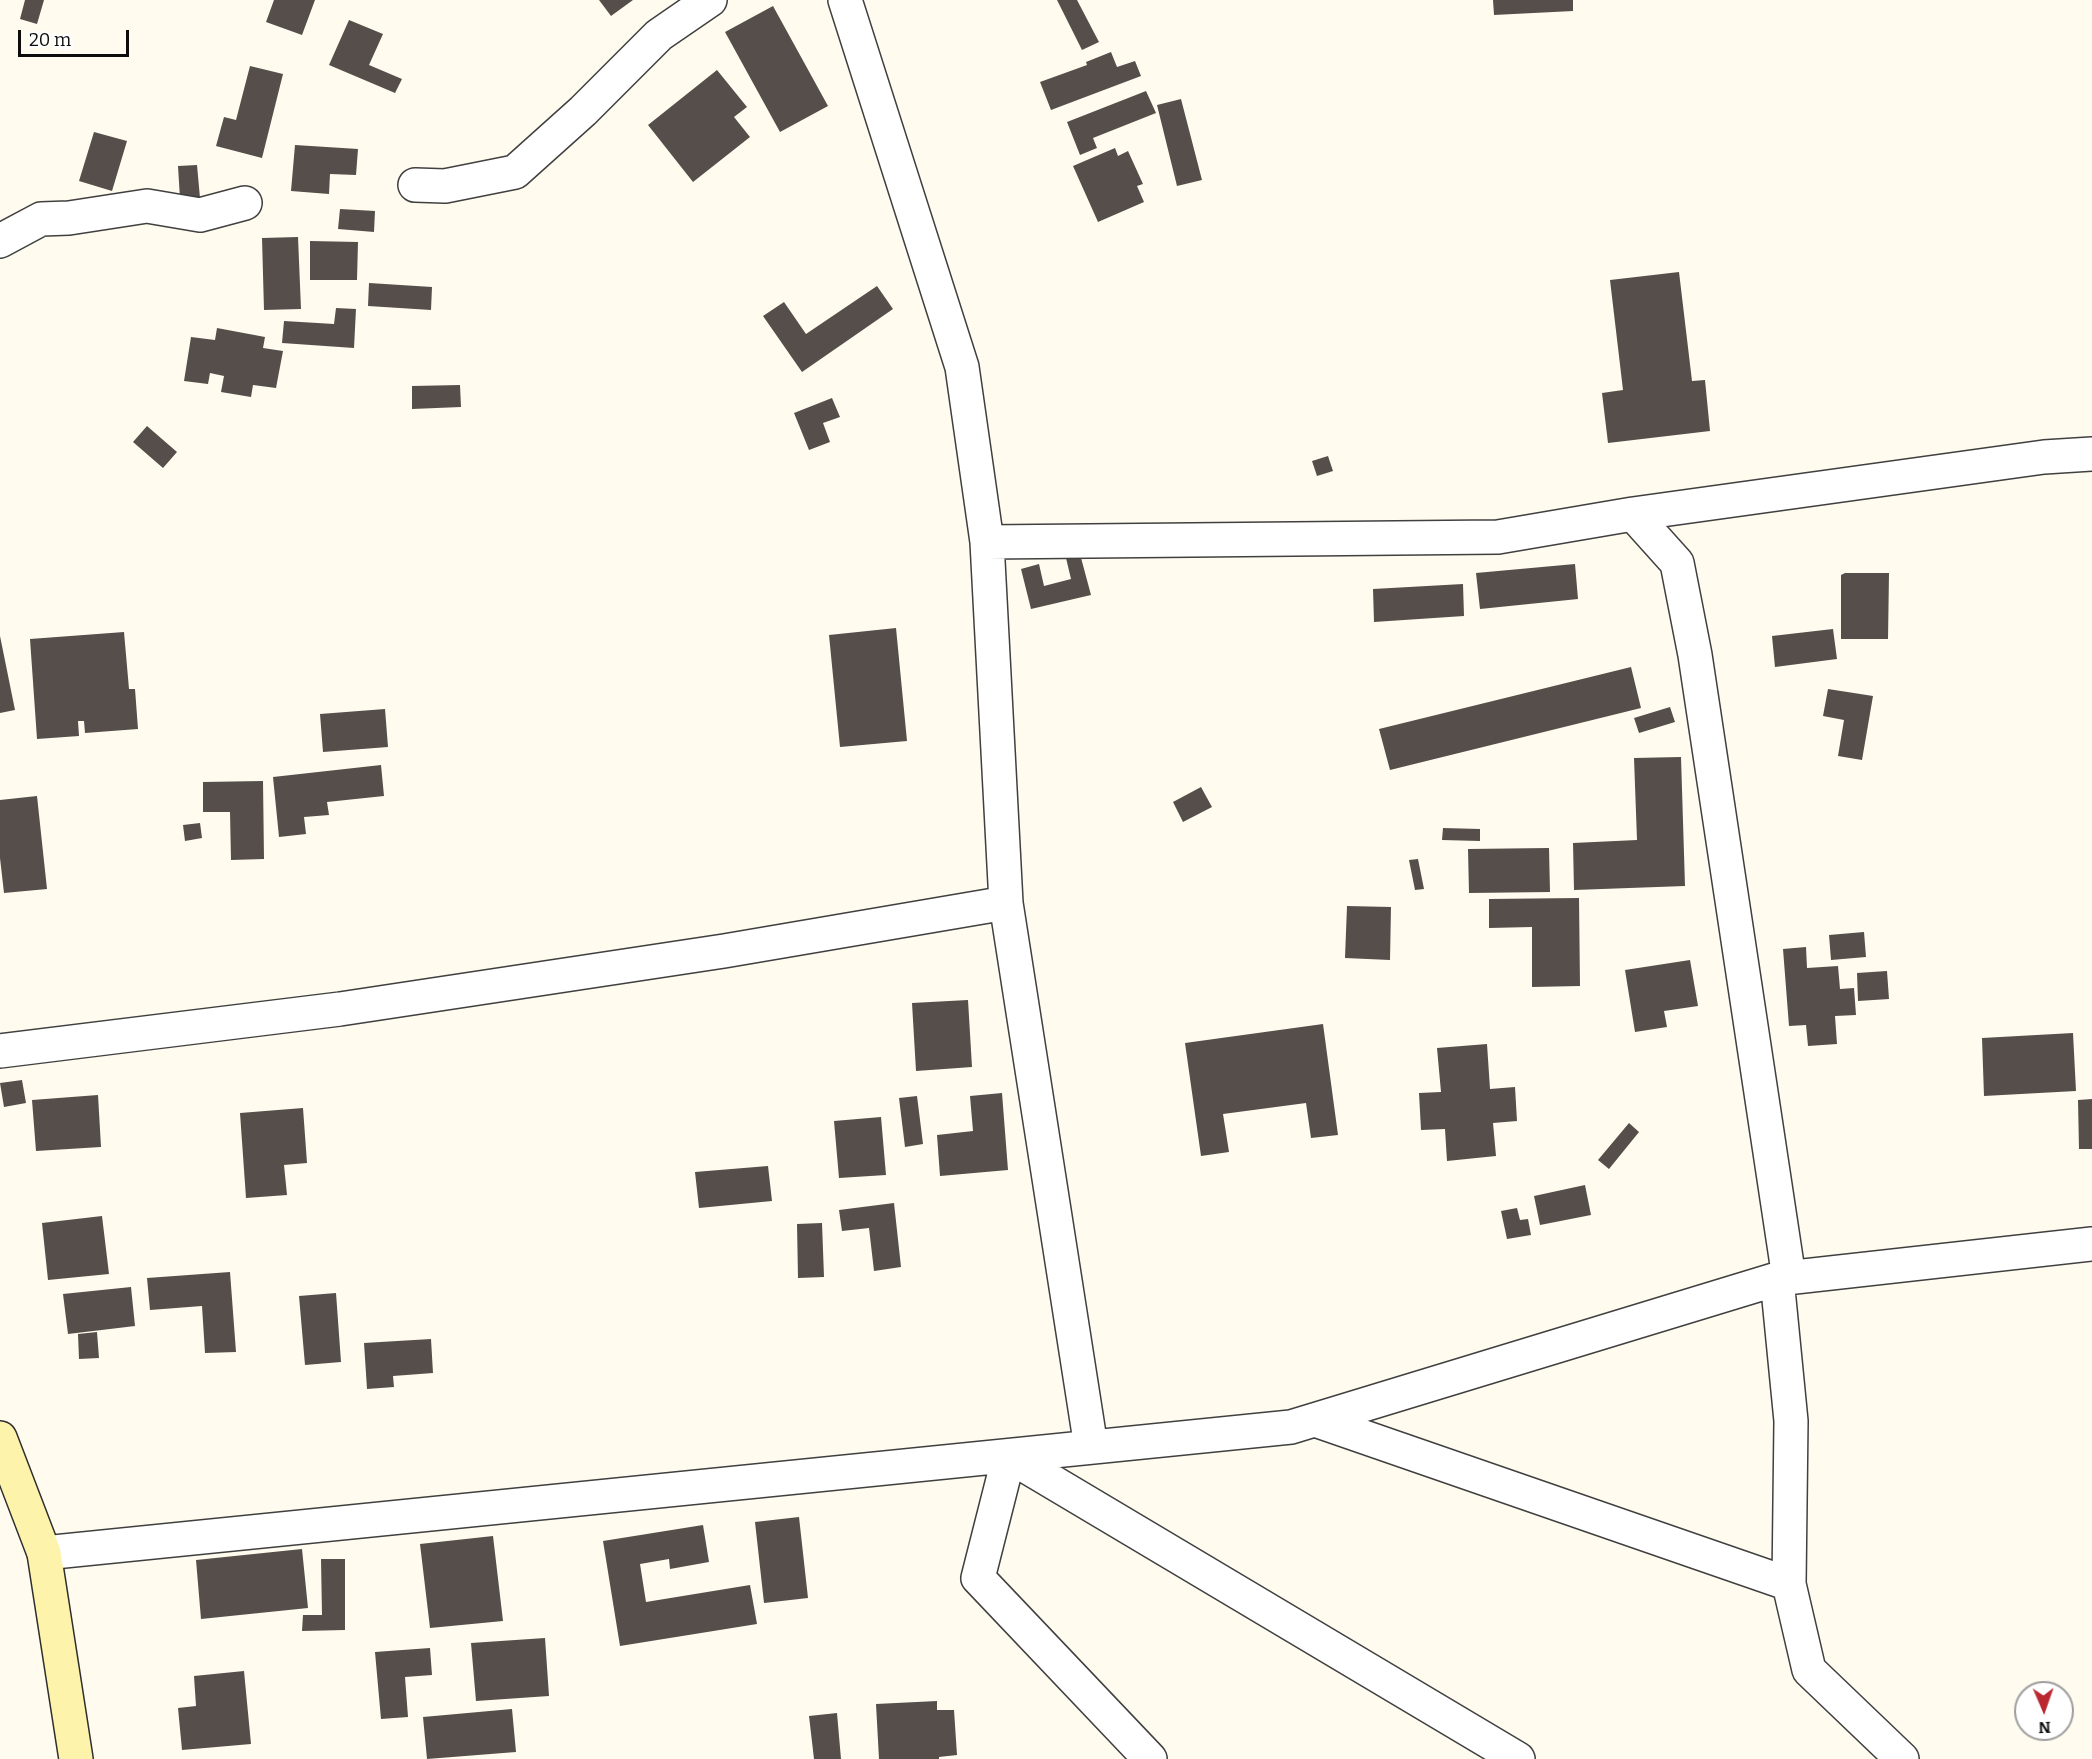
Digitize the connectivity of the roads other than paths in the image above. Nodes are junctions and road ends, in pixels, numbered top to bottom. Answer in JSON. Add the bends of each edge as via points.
{"nodes":[{"id":1,"x":710,"y":0,"type":"edge"},
{"id":2,"x":845,"y":0,"type":"edge"},
{"id":3,"x":415,"y":185,"type":"dead end"},
{"id":4,"x":245,"y":203,"type":"dead end"},
{"id":5,"x":0,"y":242,"type":"edge"},
{"id":6,"x":2092,"y":454,"type":"edge"},
{"id":7,"x":1633,"y":514,"type":"junction"},
{"id":8,"x":987,"y":542,"type":"junction"},
{"id":9,"x":1006,"y":903,"type":"junction"},
{"id":10,"x":0,"y":1051,"type":"edge"},
{"id":11,"x":2092,"y":1244,"type":"edge"},
{"id":12,"x":1783,"y":1279,"type":"junction"},
{"id":13,"x":1315,"y":1420,"type":"junction"},
{"id":14,"x":0,"y":1438,"type":"edge"},
{"id":15,"x":1091,"y":1447,"type":"junction"},
{"id":16,"x":1009,"y":1455,"type":"junction"},
{"id":17,"x":44,"y":1553,"type":"junction"},
{"id":18,"x":1789,"y":1584,"type":"junction"},
{"id":19,"x":76,"y":1759,"type":"edge"},
{"id":20,"x":1150,"y":1759,"type":"edge"},
{"id":21,"x":1518,"y":1759,"type":"edge"},
{"id":22,"x":1902,"y":1759,"type":"edge"}],
"edges":[{"from":1,"to":3,"type":"street","via":[[659,35],[515,172],[445,186]]},
{"from":2,"to":8,"type":"street","via":[[962,367]]},
{"from":4,"to":5,"type":"street","via":[[200,215],[147,206],[41,219]]},
{"from":6,"to":7,"type":"street","via":[[2044,457]]},
{"from":7,"to":8,"type":"street","via":[[1498,537]]},
{"from":7,"to":12,"type":"street","via":[[1677,563],[1695,655]]},
{"from":8,"to":9,"type":"street"},
{"from":9,"to":10,"type":"street","via":[[724,951],[340,1009]]},
{"from":9,"to":15,"type":"street"},
{"from":11,"to":12,"type":"street"},
{"from":12,"to":13,"type":"street"},
{"from":12,"to":18,"type":"street","via":[[1791,1421]]},
{"from":13,"to":15,"type":"street","via":[[1291,1427]]},
{"from":13,"to":18,"type":"street"},
{"from":14,"to":17,"type":"street"},
{"from":15,"to":16,"type":"street"},
{"from":16,"to":17,"type":"street"},
{"from":16,"to":20,"type":"street","via":[[978,1578]]},
{"from":16,"to":21,"type":"street"},
{"from":17,"to":19,"type":"street"},
{"from":18,"to":22,"type":"street","via":[[1809,1670]]}]}
